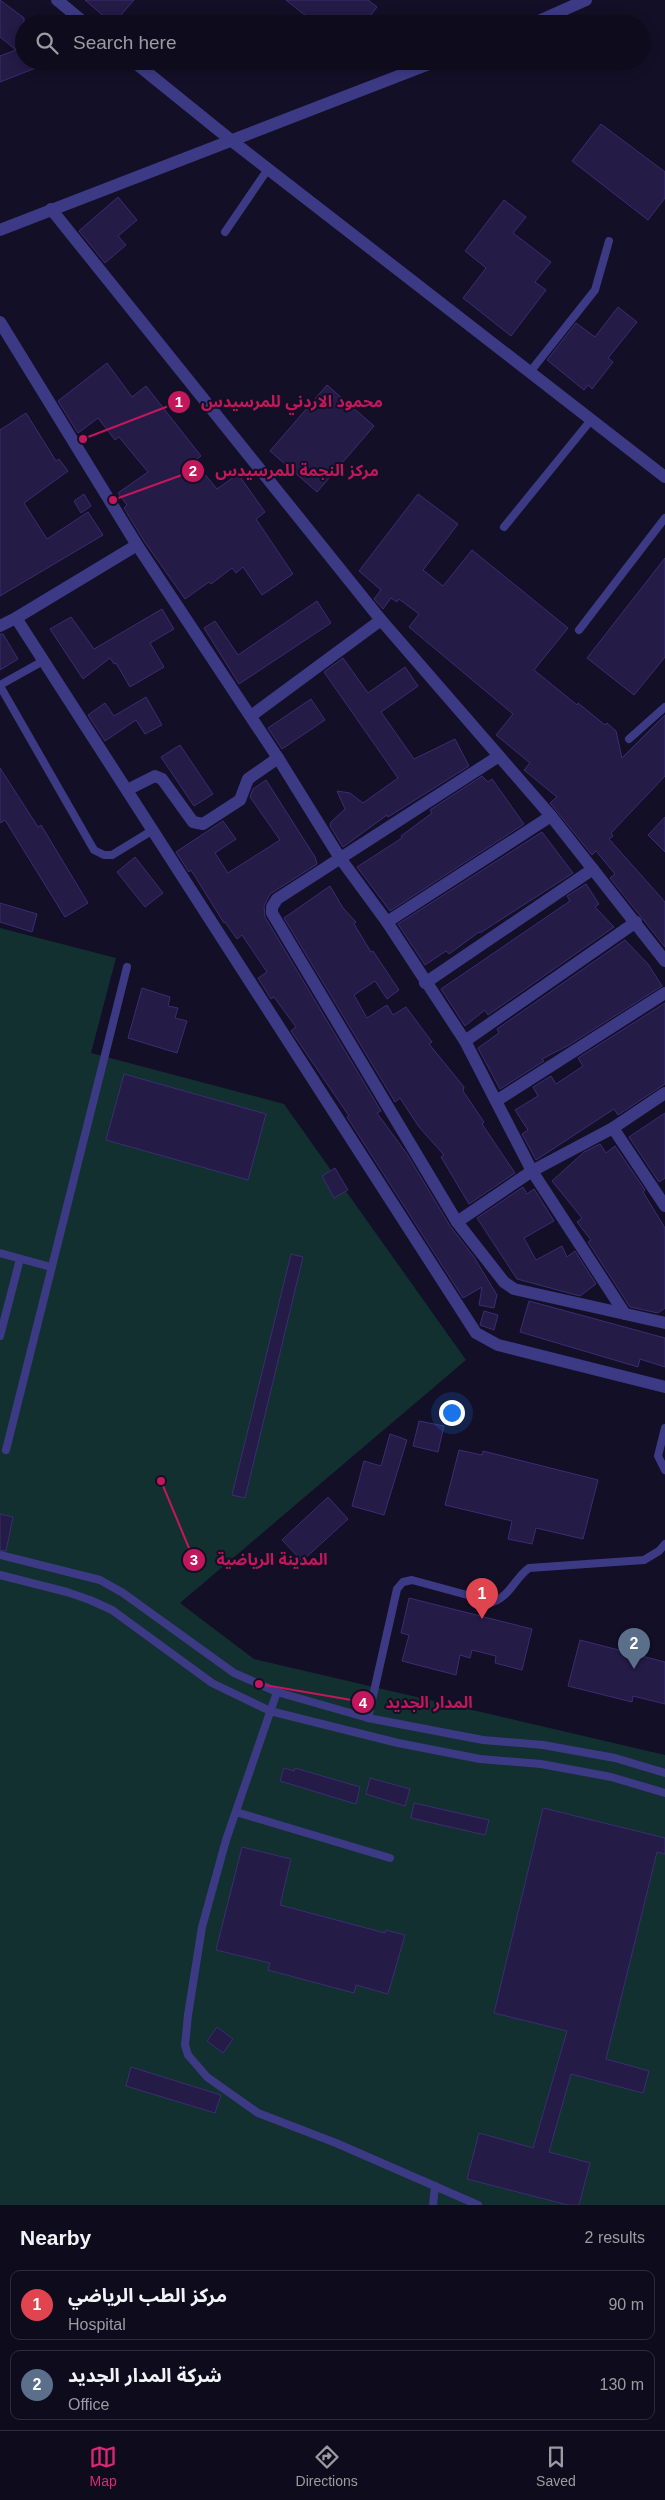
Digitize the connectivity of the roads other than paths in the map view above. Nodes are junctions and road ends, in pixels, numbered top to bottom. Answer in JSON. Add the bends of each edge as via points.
{"nodes":[{"id":1,"x":57,"y":0,"type":"edge"},
{"id":2,"x":586,"y":0,"type":"edge"},
{"id":3,"x":75,"y":15,"type":"edge"},
{"id":4,"x":552,"y":15,"type":"edge"},
{"id":5,"x":144,"y":70,"type":"edge"},
{"id":6,"x":414,"y":70,"type":"edge"},
{"id":7,"x":232,"y":141,"type":"junction"},
{"id":8,"x":268,"y":169,"type":"junction"},
{"id":9,"x":51,"y":209,"type":"junction"},
{"id":10,"x":0,"y":230,"type":"edge"},
{"id":11,"x":225,"y":232,"type":"dead end"},
{"id":12,"x":609,"y":241,"type":"dead end"},
{"id":13,"x":0,"y":322,"type":"edge"},
{"id":14,"x":530,"y":372,"type":"junction"},
{"id":15,"x":591,"y":420,"type":"junction"},
{"id":16,"x":665,"y":477,"type":"edge"},
{"id":17,"x":665,"y":518,"type":"edge"},
{"id":18,"x":504,"y":527,"type":"dead end"},
{"id":19,"x":137,"y":545,"type":"junction"},
{"id":20,"x":16,"y":618,"type":"junction"},
{"id":21,"x":381,"y":620,"type":"junction"},
{"id":22,"x":0,"y":626,"type":"edge"},
{"id":23,"x":579,"y":630,"type":"dead end"},
{"id":24,"x":44,"y":661,"type":"junction"},
{"id":25,"x":0,"y":685,"type":"edge"},
{"id":26,"x":665,"y":707,"type":"edge"},
{"id":27,"x":250,"y":716,"type":"junction"},
{"id":28,"x":629,"y":740,"type":"dead end"},
{"id":29,"x":499,"y":756,"type":"junction"},
{"id":30,"x":278,"y":758,"type":"junction"},
{"id":31,"x":127,"y":790,"type":"junction"},
{"id":32,"x":551,"y":816,"type":"junction"},
{"id":33,"x":153,"y":830,"type":"junction"},
{"id":34,"x":340,"y":858,"type":"junction"},
{"id":35,"x":593,"y":869,"type":"junction"},
{"id":36,"x":387,"y":922,"type":"junction"},
{"id":37,"x":636,"y":922,"type":"junction"},
{"id":38,"x":665,"y":961,"type":"edge"},
{"id":39,"x":127,"y":967,"type":"dead end"},
{"id":40,"x":425,"y":983,"type":"junction"},
{"id":41,"x":665,"y":993,"type":"edge"},
{"id":42,"x":465,"y":1041,"type":"junction"},
{"id":43,"x":665,"y":1093,"type":"edge"},
{"id":44,"x":496,"y":1101,"type":"junction"},
{"id":45,"x":613,"y":1128,"type":"junction"},
{"id":46,"x":532,"y":1171,"type":"junction"},
{"id":47,"x":661,"y":1190,"type":"edge"},
{"id":48,"x":665,"y":1206,"type":"edge"},
{"id":49,"x":457,"y":1222,"type":"junction"},
{"id":50,"x":0,"y":1253,"type":"edge"},
{"id":51,"x":20,"y":1259,"type":"junction"},
{"id":52,"x":51,"y":1267,"type":"junction"},
{"id":53,"x":625,"y":1314,"type":"junction"},
{"id":54,"x":665,"y":1323,"type":"edge"},
{"id":55,"x":0,"y":1336,"type":"edge"},
{"id":56,"x":665,"y":1387,"type":"edge"},
{"id":57,"x":665,"y":1428,"type":"edge"},
{"id":58,"x":6,"y":1450,"type":"dead end"},
{"id":59,"x":665,"y":1470,"type":"edge"},
{"id":60,"x":665,"y":1544,"type":"edge"},
{"id":61,"x":0,"y":1555,"type":"edge"},
{"id":62,"x":0,"y":1575,"type":"edge"},
{"id":63,"x":276,"y":1692,"type":"junction"},
{"id":64,"x":270,"y":1711,"type":"junction"},
{"id":65,"x":368,"y":1718,"type":"junction"},
{"id":66,"x":665,"y":1773,"type":"edge"},
{"id":67,"x":665,"y":1793,"type":"edge"},
{"id":68,"x":236,"y":1812,"type":"junction"},
{"id":69,"x":390,"y":1858,"type":"dead end"},
{"id":70,"x":434,"y":2186,"type":"junction"},
{"id":71,"x":433,"y":2205,"type":"edge"},
{"id":72,"x":478,"y":2205,"type":"edge"}],
"edges":[{"from":1,"to":3,"type":"street"},
{"from":2,"to":4,"type":"street"},
{"from":5,"to":7,"type":"street"},
{"from":6,"to":7,"type":"street"},
{"from":7,"to":8,"type":"street"},
{"from":7,"to":9,"type":"street"},
{"from":8,"to":11,"type":"lane"},
{"from":8,"to":14,"type":"street"},
{"from":9,"to":10,"type":"street"},
{"from":9,"to":21,"type":"street"},
{"from":12,"to":14,"type":"lane","via":[[595,290]]},
{"from":13,"to":19,"type":"street"},
{"from":14,"to":15,"type":"street"},
{"from":15,"to":16,"type":"street"},
{"from":15,"to":18,"type":"lane"},
{"from":17,"to":23,"type":"lane"},
{"from":19,"to":20,"type":"street"},
{"from":19,"to":27,"type":"street"},
{"from":20,"to":22,"type":"street"},
{"from":20,"to":24,"type":"street"},
{"from":21,"to":27,"type":"street"},
{"from":21,"to":29,"type":"street"},
{"from":24,"to":25,"type":"lane"},
{"from":24,"to":31,"type":"street"},
{"from":25,"to":33,"type":"lane","via":[[94,850],[112,855]]},
{"from":26,"to":28,"type":"lane"},
{"from":27,"to":30,"type":"street"},
{"from":29,"to":32,"type":"street"},
{"from":29,"to":34,"type":"street"},
{"from":30,"to":31,"type":"street","via":[[248,779],[240,800],[203,824],[193,822],[162,779],[155,776]]},
{"from":30,"to":34,"type":"street"},
{"from":31,"to":33,"type":"street"},
{"from":32,"to":35,"type":"street"},
{"from":32,"to":36,"type":"street"},
{"from":33,"to":56,"type":"street","via":[[476,1333],[498,1345]]},
{"from":34,"to":36,"type":"street"},
{"from":34,"to":49,"type":"street","via":[[277,899],[272,914]]},
{"from":35,"to":37,"type":"street"},
{"from":35,"to":40,"type":"street"},
{"from":36,"to":40,"type":"street"},
{"from":37,"to":38,"type":"street"},
{"from":37,"to":42,"type":"street"},
{"from":39,"to":52,"type":"lane"},
{"from":40,"to":42,"type":"street"},
{"from":41,"to":44,"type":"street"},
{"from":42,"to":44,"type":"street"},
{"from":43,"to":45,"type":"street"},
{"from":44,"to":46,"type":"street"},
{"from":45,"to":46,"type":"street"},
{"from":45,"to":47,"type":"street"},
{"from":46,"to":49,"type":"street"},
{"from":46,"to":53,"type":"street"},
{"from":47,"to":48,"type":"street"},
{"from":49,"to":53,"type":"street","via":[[508,1287]]},
{"from":50,"to":51,"type":"lane"},
{"from":51,"to":52,"type":"lane"},
{"from":51,"to":55,"type":"lane"},
{"from":52,"to":58,"type":"lane"},
{"from":53,"to":54,"type":"street"},
{"from":57,"to":59,"type":"lane","via":[[658,1456]]},
{"from":60,"to":65,"type":"lane","via":[[644,1560],[529,1568],[520,1574],[502,1599],[493,1602],[412,1580],[403,1582],[397,1589]]},
{"from":61,"to":63,"type":"lane","via":[[100,1580],[123,1592],[234,1673]]},
{"from":62,"to":64,"type":"lane","via":[[67,1592],[112,1610],[212,1683]]},
{"from":63,"to":64,"type":"lane"},
{"from":63,"to":65,"type":"lane"},
{"from":64,"to":67,"type":"lane","via":[[398,1743],[480,1759],[541,1764]]},
{"from":64,"to":68,"type":"lane"},
{"from":65,"to":66,"type":"lane","via":[[483,1740],[561,1748],[615,1758]]},
{"from":68,"to":69,"type":"lane"},
{"from":68,"to":70,"type":"lane","via":[[210,1898],[197,1956],[185,2045],[188,2055],[207,2077],[258,2113]]},
{"from":70,"to":71,"type":"lane"},
{"from":70,"to":72,"type":"lane"}]}
